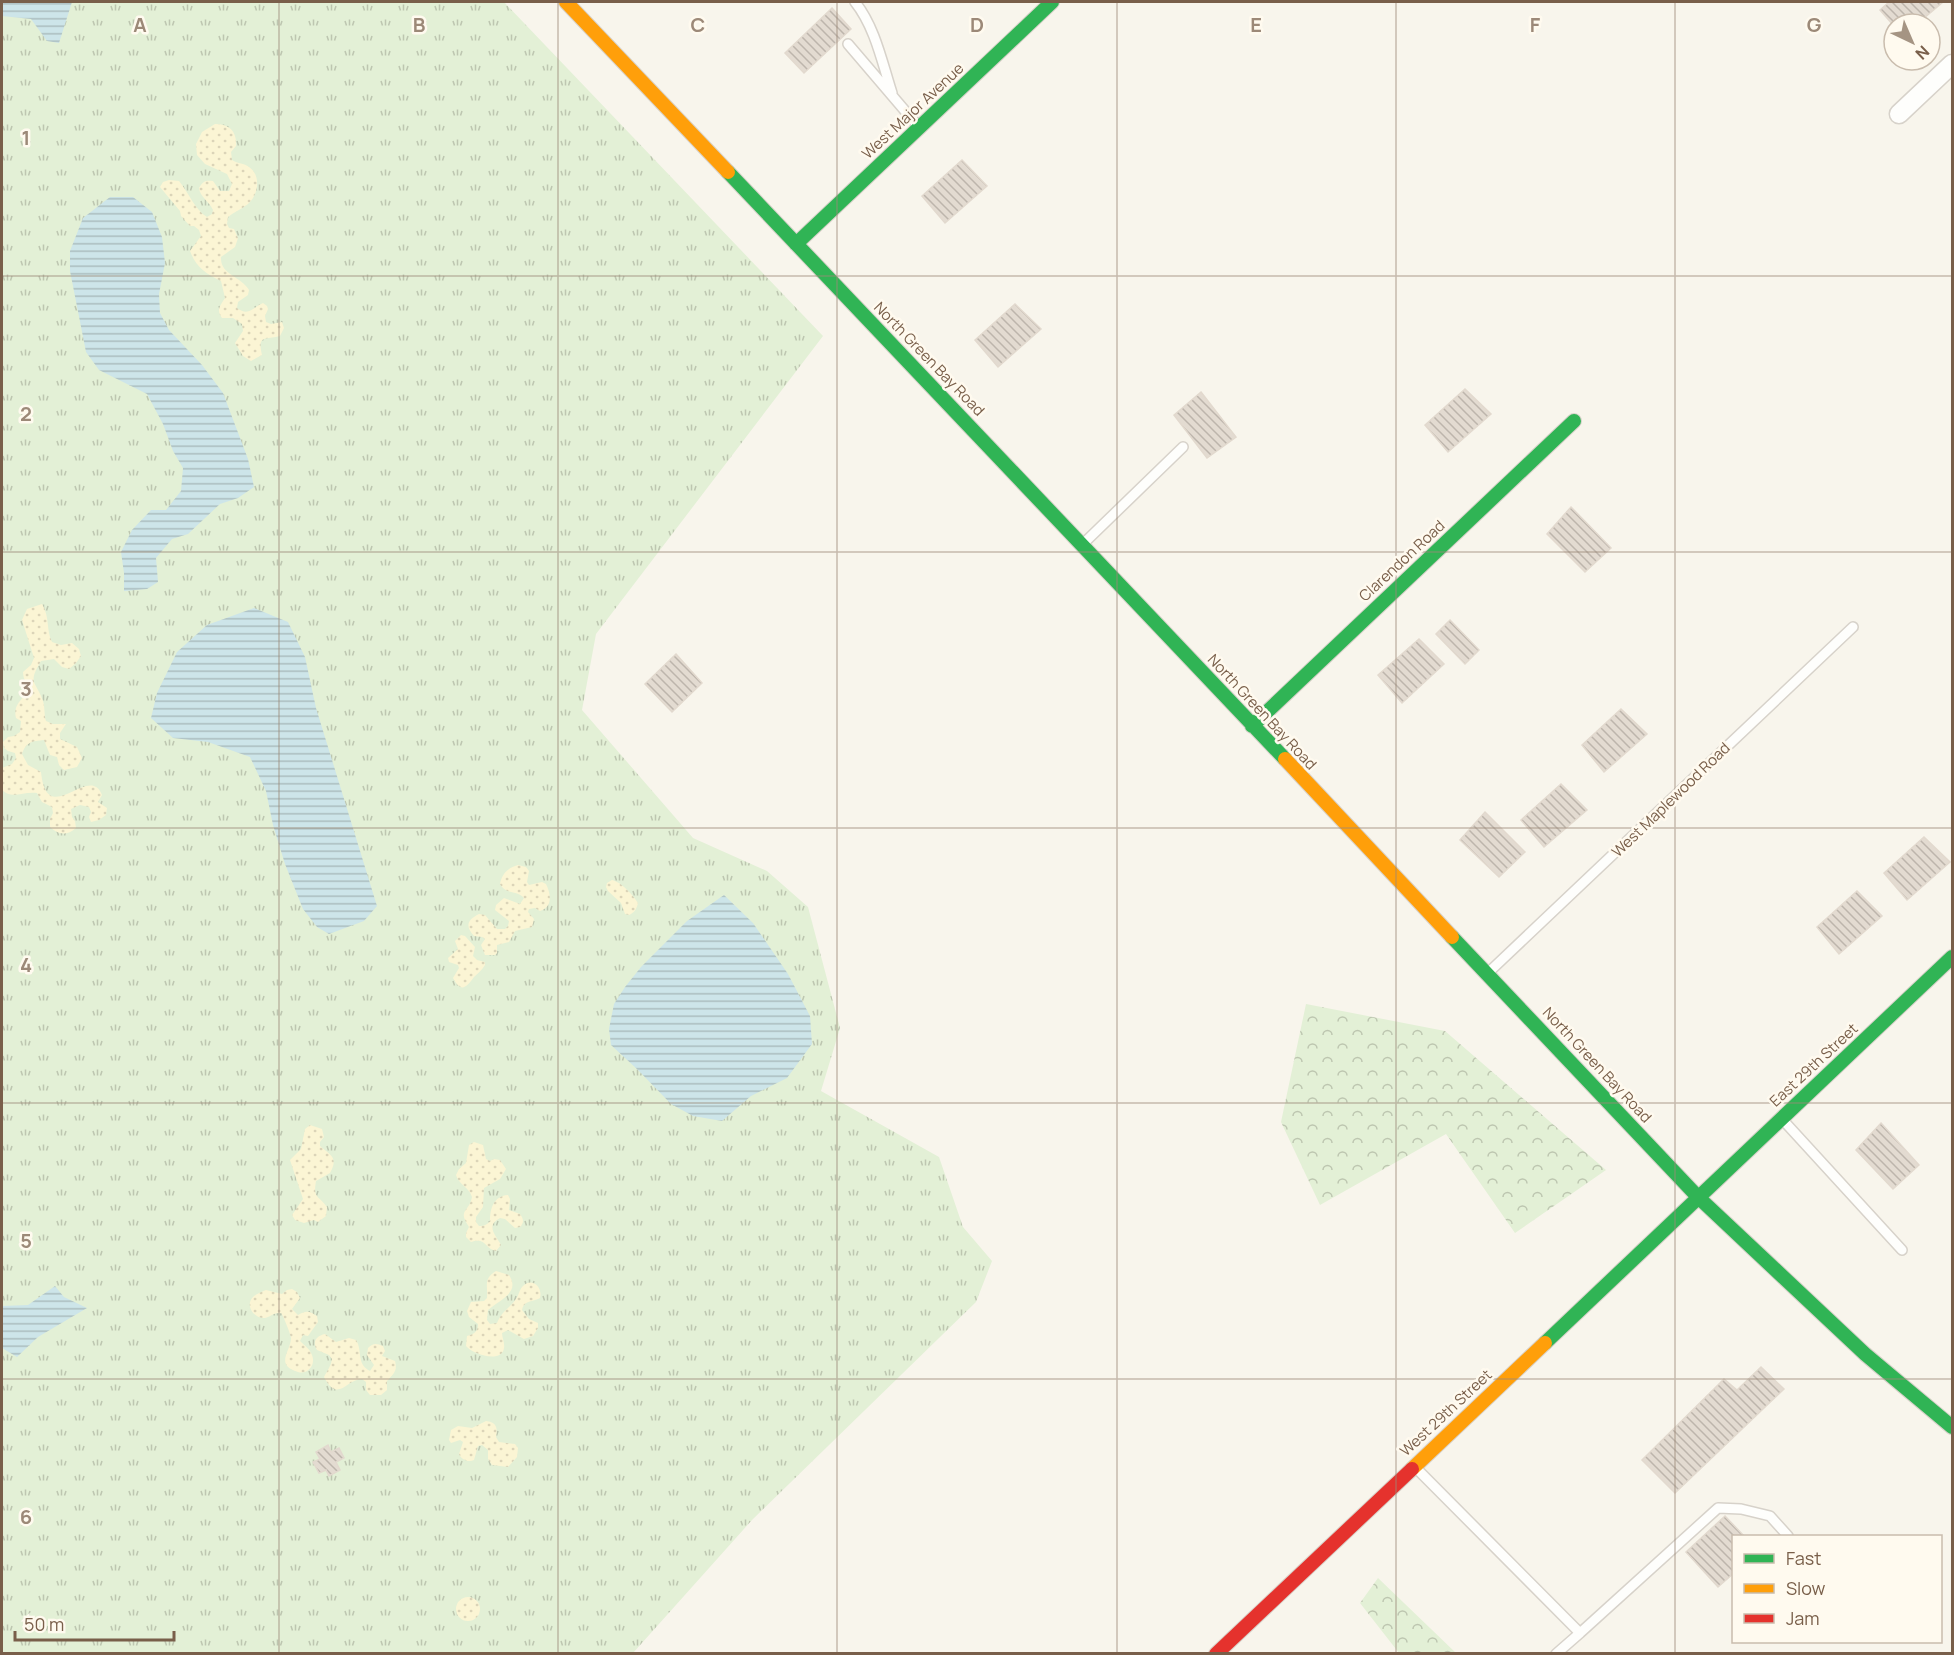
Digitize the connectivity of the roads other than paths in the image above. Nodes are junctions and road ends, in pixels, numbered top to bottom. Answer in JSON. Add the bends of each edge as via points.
{"nodes":[{"id":1,"x":566,"y":2,"type":"edge"},
{"id":2,"x":855,"y":2,"type":"edge"},
{"id":3,"x":1052,"y":2,"type":"edge"},
{"id":4,"x":848,"y":44,"type":"dead end"},
{"id":5,"x":1953,"y":64,"type":"edge"},
{"id":6,"x":894,"y":98,"type":"junction"},
{"id":7,"x":1899,"y":114,"type":"dead end"},
{"id":8,"x":919,"y":128,"type":"junction"},
{"id":9,"x":796,"y":244,"type":"junction"},
{"id":10,"x":1574,"y":421,"type":"dead end"},
{"id":11,"x":1184,"y":447,"type":"dead end"},
{"id":12,"x":1083,"y":545,"type":"junction"},
{"id":13,"x":1852,"y":627,"type":"dead end"},
{"id":14,"x":1252,"y":726,"type":"junction"},
{"id":15,"x":1953,"y":957,"type":"edge"},
{"id":16,"x":1489,"y":973,"type":"junction"},
{"id":17,"x":1782,"y":1118,"type":"junction"},
{"id":18,"x":1698,"y":1197,"type":"junction"},
{"id":19,"x":1902,"y":1250,"type":"dead end"},
{"id":20,"x":1953,"y":1427,"type":"edge"},
{"id":21,"x":1414,"y":1466,"type":"junction"},
{"id":22,"x":1787,"y":1535,"type":"edge"},
{"id":23,"x":1580,"y":1634,"type":"junction"},
{"id":24,"x":1216,"y":1653,"type":"edge"},
{"id":25,"x":1556,"y":1653,"type":"edge"}],
"edges":[{"from":1,"to":9,"type":"main road","name":"North Green Bay Road"},
{"from":2,"to":6,"type":"lane","via":[[877,46]]},
{"from":3,"to":8,"type":"main road","name":"West Major Avenue"},
{"from":4,"to":6,"type":"lane"},
{"from":5,"to":7,"type":"street"},
{"from":6,"to":8,"type":"lane"},
{"from":8,"to":9,"type":"main road","name":"West Major Avenue"},
{"from":9,"to":12,"type":"main road","name":"North Green Bay Road"},
{"from":10,"to":14,"type":"main road","name":"Clarendon Road"},
{"from":11,"to":12,"type":"lane"},
{"from":12,"to":14,"type":"main road","name":"North Green Bay Road"},
{"from":13,"to":16,"type":"lane","name":"West Maplewood Road"},
{"from":14,"to":16,"type":"main road","name":"North Green Bay Road"},
{"from":15,"to":17,"type":"main road","name":"East 29th Street"},
{"from":16,"to":18,"type":"main road","name":"North Green Bay Road"},
{"from":17,"to":18,"type":"main road","name":"East 29th Street"},
{"from":17,"to":19,"type":"lane"},
{"from":18,"to":20,"type":"main road","name":"North Green Bay Road","via":[[1865,1354]]},
{"from":18,"to":21,"type":"main road","name":"West 29th Street"},
{"from":21,"to":23,"type":"lane"},
{"from":21,"to":24,"type":"main road","name":"West 29th Street"},
{"from":22,"to":23,"type":"lane","via":[[1770,1516],[1718,1508]]},
{"from":23,"to":25,"type":"lane"}]}
